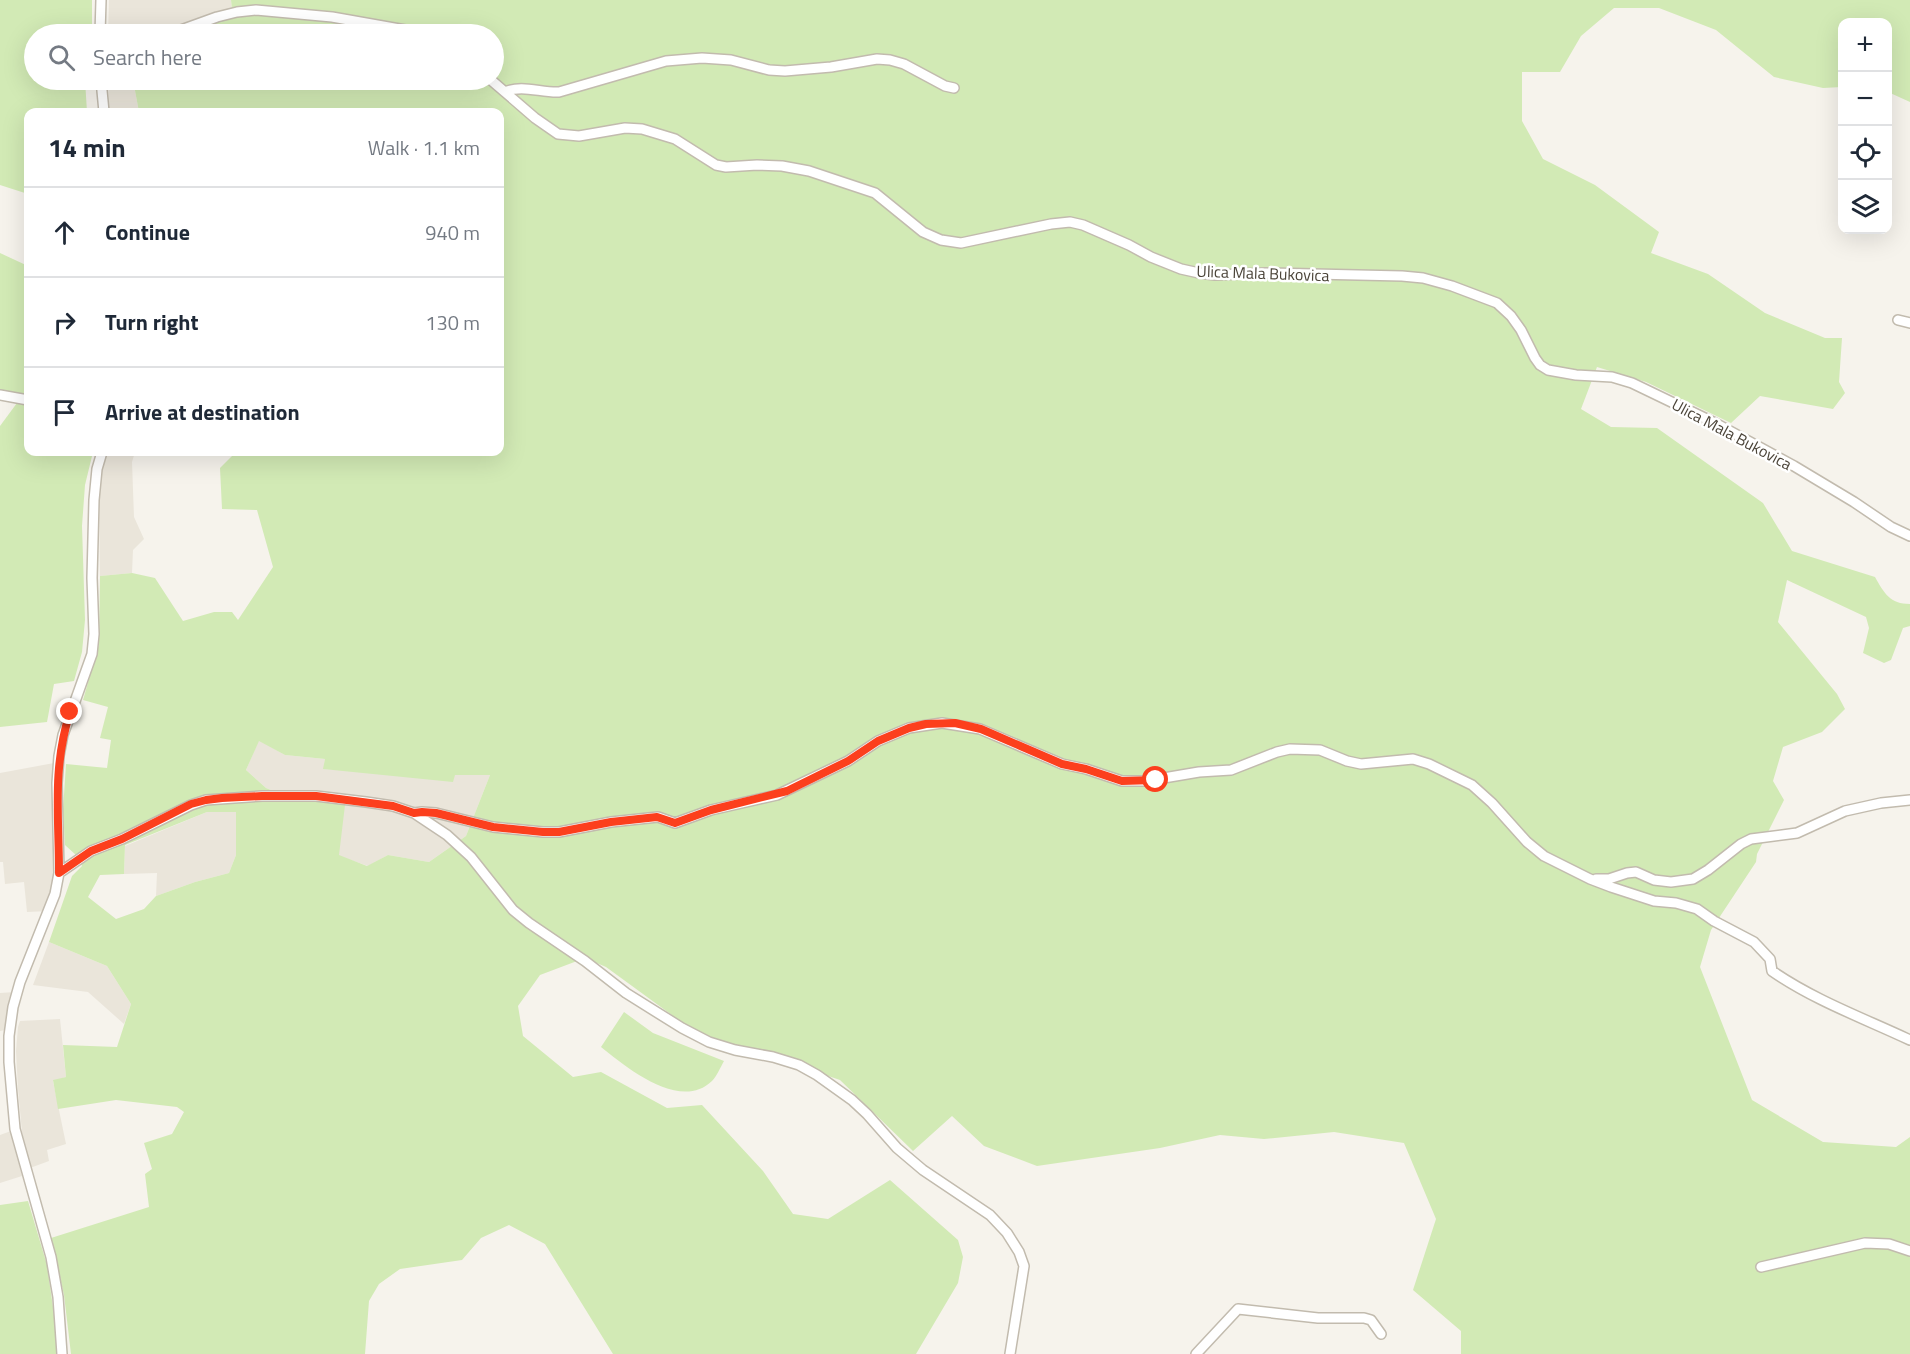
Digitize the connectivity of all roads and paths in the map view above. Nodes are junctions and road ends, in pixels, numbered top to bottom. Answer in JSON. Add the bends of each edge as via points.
{"nodes":[{"id":1,"x":101,"y":0,"type":"edge"},
{"id":2,"x":100,"y":24,"type":"edge"},
{"id":3,"x":197,"y":24,"type":"edge"},
{"id":4,"x":372,"y":24,"type":"edge"},
{"id":5,"x":954,"y":88,"type":"dead end"},
{"id":6,"x":102,"y":90,"type":"edge"},
{"id":7,"x":503,"y":90,"type":"edge"},
{"id":8,"x":505,"y":92,"type":"junction"},
{"id":9,"x":104,"y":108,"type":"edge"},
{"id":10,"x":1898,"y":320,"type":"dead end"},
{"id":11,"x":1910,"y":323,"type":"edge"},
{"id":12,"x":0,"y":395,"type":"edge"},
{"id":13,"x":24,"y":399,"type":"edge"},
{"id":14,"x":101,"y":456,"type":"edge"},
{"id":15,"x":1910,"y":536,"type":"edge"},
{"id":16,"x":1910,"y":800,"type":"edge"},
{"id":17,"x":414,"y":813,"type":"junction"},
{"id":18,"x":59,"y":873,"type":"junction"},
{"id":19,"x":1590,"y":879,"type":"junction"},
{"id":20,"x":1,"y":1018,"type":"edge"},
{"id":21,"x":11,"y":1022,"type":"junction"},
{"id":22,"x":1910,"y":1040,"type":"edge"},
{"id":23,"x":1910,"y":1251,"type":"edge"},
{"id":24,"x":1761,"y":1268,"type":"dead end"},
{"id":25,"x":1381,"y":1334,"type":"dead end"},
{"id":26,"x":62,"y":1354,"type":"edge"},
{"id":27,"x":1010,"y":1354,"type":"edge"},
{"id":28,"x":1196,"y":1354,"type":"edge"}],
"edges":[{"from":1,"to":2,"type":"street"},
{"from":3,"to":4,"type":"street","via":[[256,10]]},
{"from":5,"to":8,"type":"street","via":[[890,60],[785,71],[702,58],[666,61],[560,92],[520,88]]},
{"from":6,"to":9,"type":"street"},
{"from":7,"to":8,"type":"street","name":"Ulica Mala Bukovica"},
{"from":8,"to":15,"type":"street","name":"Ulica Mala Bukovica","via":[[558,134],[579,136],[642,129],[675,139],[716,165],[782,166],[865,188],[888,201],[923,232],[941,240],[961,243],[1070,222],[1199,273],[1402,276],[1452,286],[1505,309],[1540,365],[1548,370],[1632,383],[1794,466]]},
{"from":10,"to":11,"type":"street"},
{"from":12,"to":13,"type":"street"},
{"from":14,"to":18,"type":"street","via":[[94,500],[92,654],[59,756]]},
{"from":16,"to":19,"type":"street","via":[[1845,811],[1797,833],[1751,839],[1693,879],[1654,880],[1636,872]]},
{"from":17,"to":18,"type":"street","via":[[375,803],[316,796],[206,800],[91,851]]},
{"from":17,"to":19,"type":"street","via":[[436,813],[493,827],[543,832],[657,817],[675,823],[711,810],[777,795],[848,761],[878,741],[909,728],[942,723],[981,729],[1062,764],[1122,781],[1231,770],[1290,749],[1320,750],[1361,764],[1413,759],[1472,785],[1544,856]]},
{"from":17,"to":27,"type":"street","via":[[471,857],[513,910],[626,993],[709,1042],[773,1057],[817,1075],[852,1100],[923,1170],[990,1215],[1007,1233],[1024,1266]]},
{"from":18,"to":21,"type":"street","via":[[55,894],[20,982]]},
{"from":19,"to":22,"type":"street","via":[[1654,901],[1698,909],[1754,942],[1780,977]]},
{"from":20,"to":21,"type":"street"},
{"from":21,"to":26,"type":"street","via":[[9,1062],[15,1129],[51,1257]]},
{"from":23,"to":24,"type":"street","via":[[1888,1244],[1865,1243]]},
{"from":25,"to":28,"type":"street","via":[[1374,1323],[1364,1318],[1318,1318],[1238,1309]]}]}
